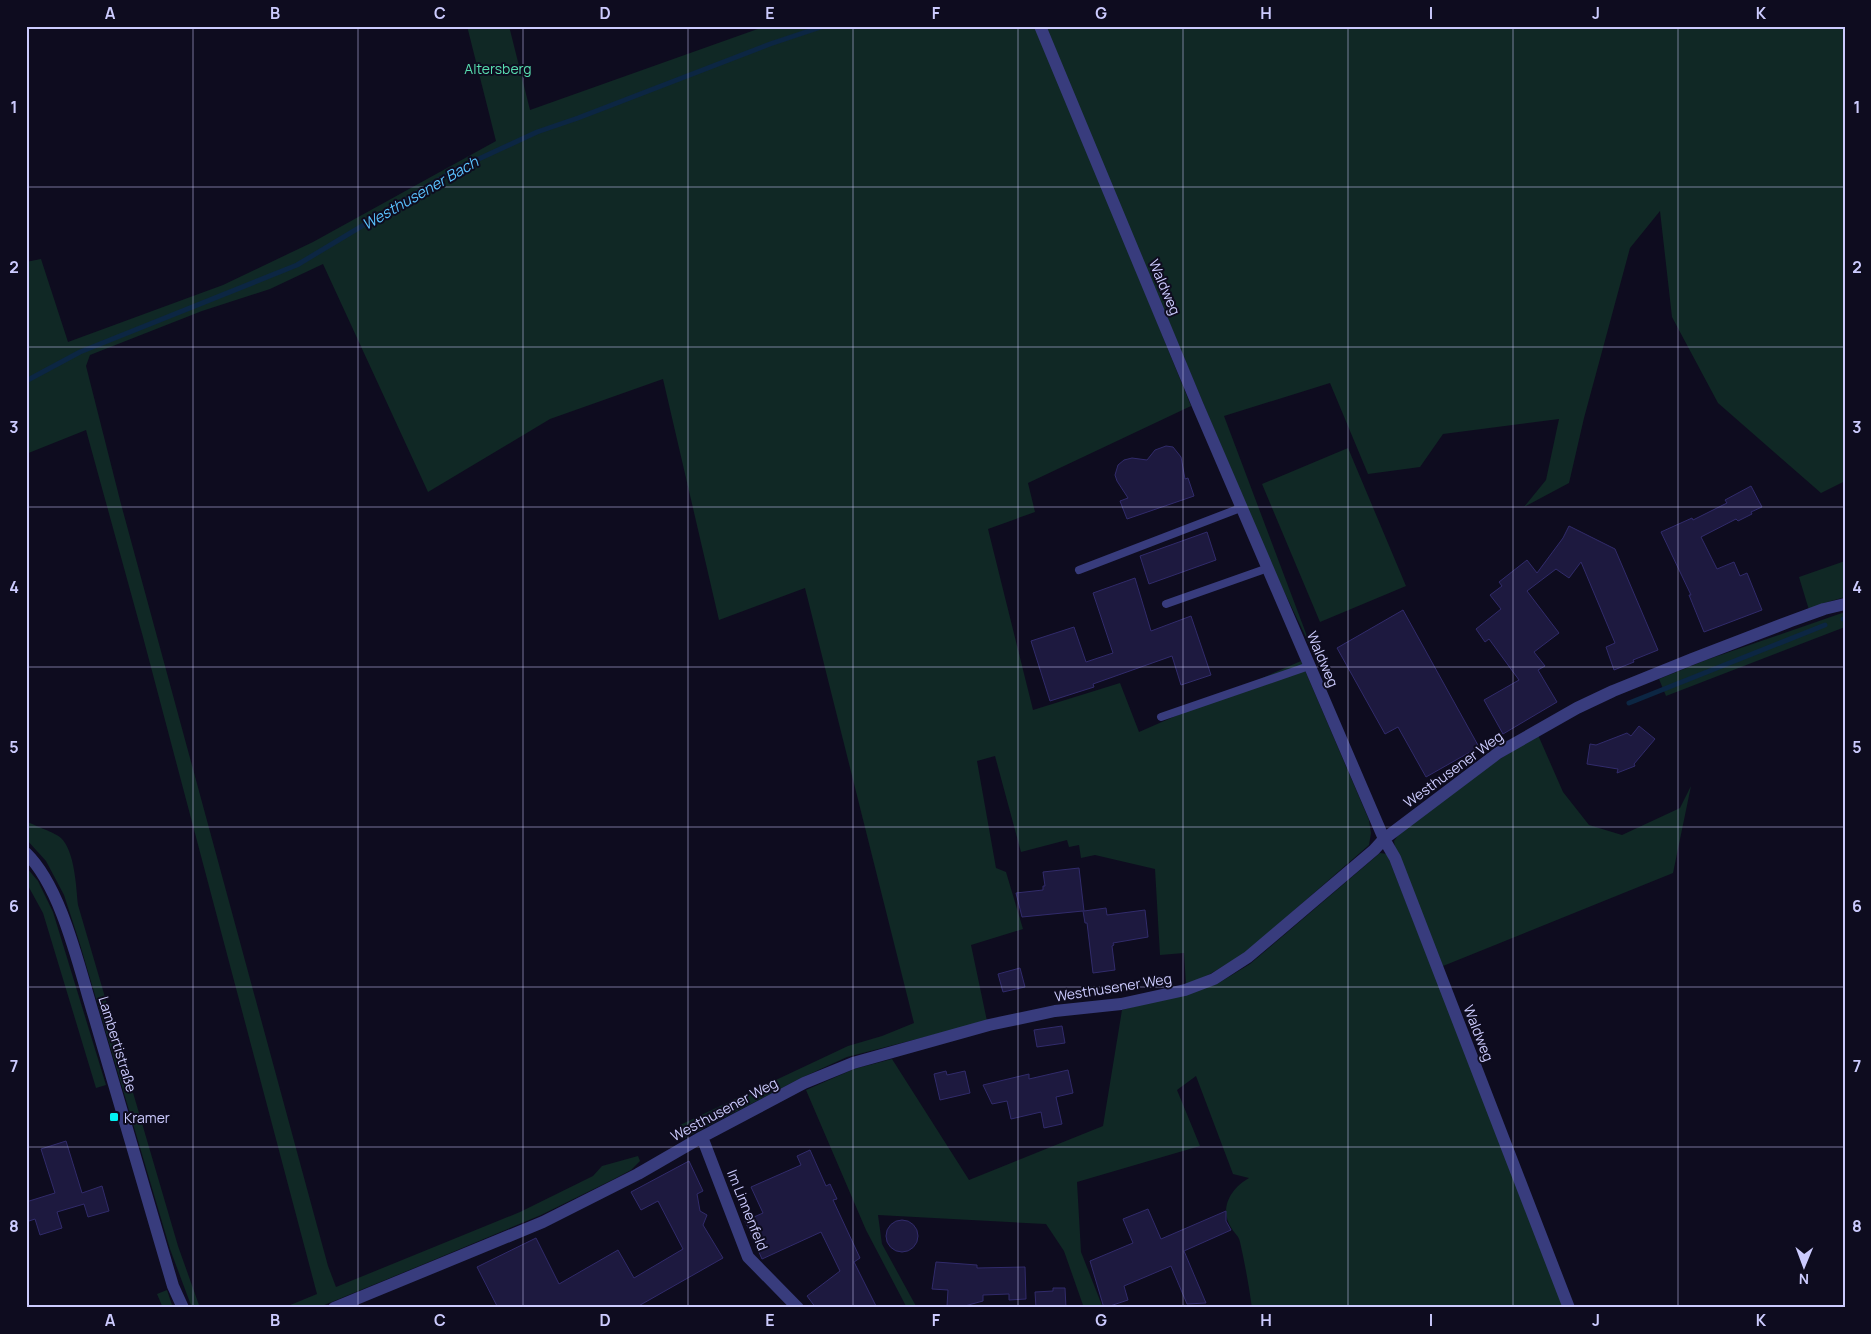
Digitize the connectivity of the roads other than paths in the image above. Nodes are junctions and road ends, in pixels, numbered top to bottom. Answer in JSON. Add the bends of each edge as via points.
{"nodes":[{"id":1,"x":1040,"y":26,"type":"edge"},
{"id":2,"x":1243,"y":507,"type":"junction"},
{"id":3,"x":1268,"y":568,"type":"junction"},
{"id":4,"x":1079,"y":570,"type":"dead end"},
{"id":5,"x":1166,"y":604,"type":"dead end"},
{"id":6,"x":1845,"y":604,"type":"edge"},
{"id":7,"x":1309,"y":666,"type":"junction"},
{"id":8,"x":1161,"y":717,"type":"dead end"},
{"id":9,"x":1384,"y":839,"type":"junction"},
{"id":10,"x":26,"y":853,"type":"edge"},
{"id":11,"x":702,"y":1137,"type":"junction"},
{"id":12,"x":183,"y":1308,"type":"edge"},
{"id":13,"x":334,"y":1308,"type":"edge"},
{"id":14,"x":798,"y":1308,"type":"edge"},
{"id":15,"x":1569,"y":1308,"type":"edge"}],
"edges":[{"from":1,"to":2,"type":"street","name":"Waldweg"},
{"from":2,"to":3,"type":"street","name":"Waldweg"},
{"from":2,"to":4,"type":"lane"},
{"from":3,"to":5,"type":"lane"},
{"from":3,"to":7,"type":"street","name":"Waldweg"},
{"from":6,"to":9,"type":"street","name":"Westhusener Weg","via":[[1701,655],[1577,708],[1498,752]]},
{"from":7,"to":8,"type":"lane"},
{"from":7,"to":9,"type":"street","name":"Waldweg"},
{"from":9,"to":11,"type":"street","name":"Westhusener Weg","via":[[1248,957],[1214,979],[1185,990],[1121,1004],[1055,1011],[989,1025],[852,1063],[804,1083]]},
{"from":9,"to":15,"type":"street","name":"Waldweg","via":[[1395,858]]},
{"from":10,"to":12,"type":"street","name":"Lambertistraße","via":[[35,861],[61,910],[173,1286]]},
{"from":11,"to":13,"type":"street","name":"Westhusener Weg","via":[[543,1222]]},
{"from":11,"to":14,"type":"street","name":"Im Linnenfeld","via":[[748,1257]]}]}
